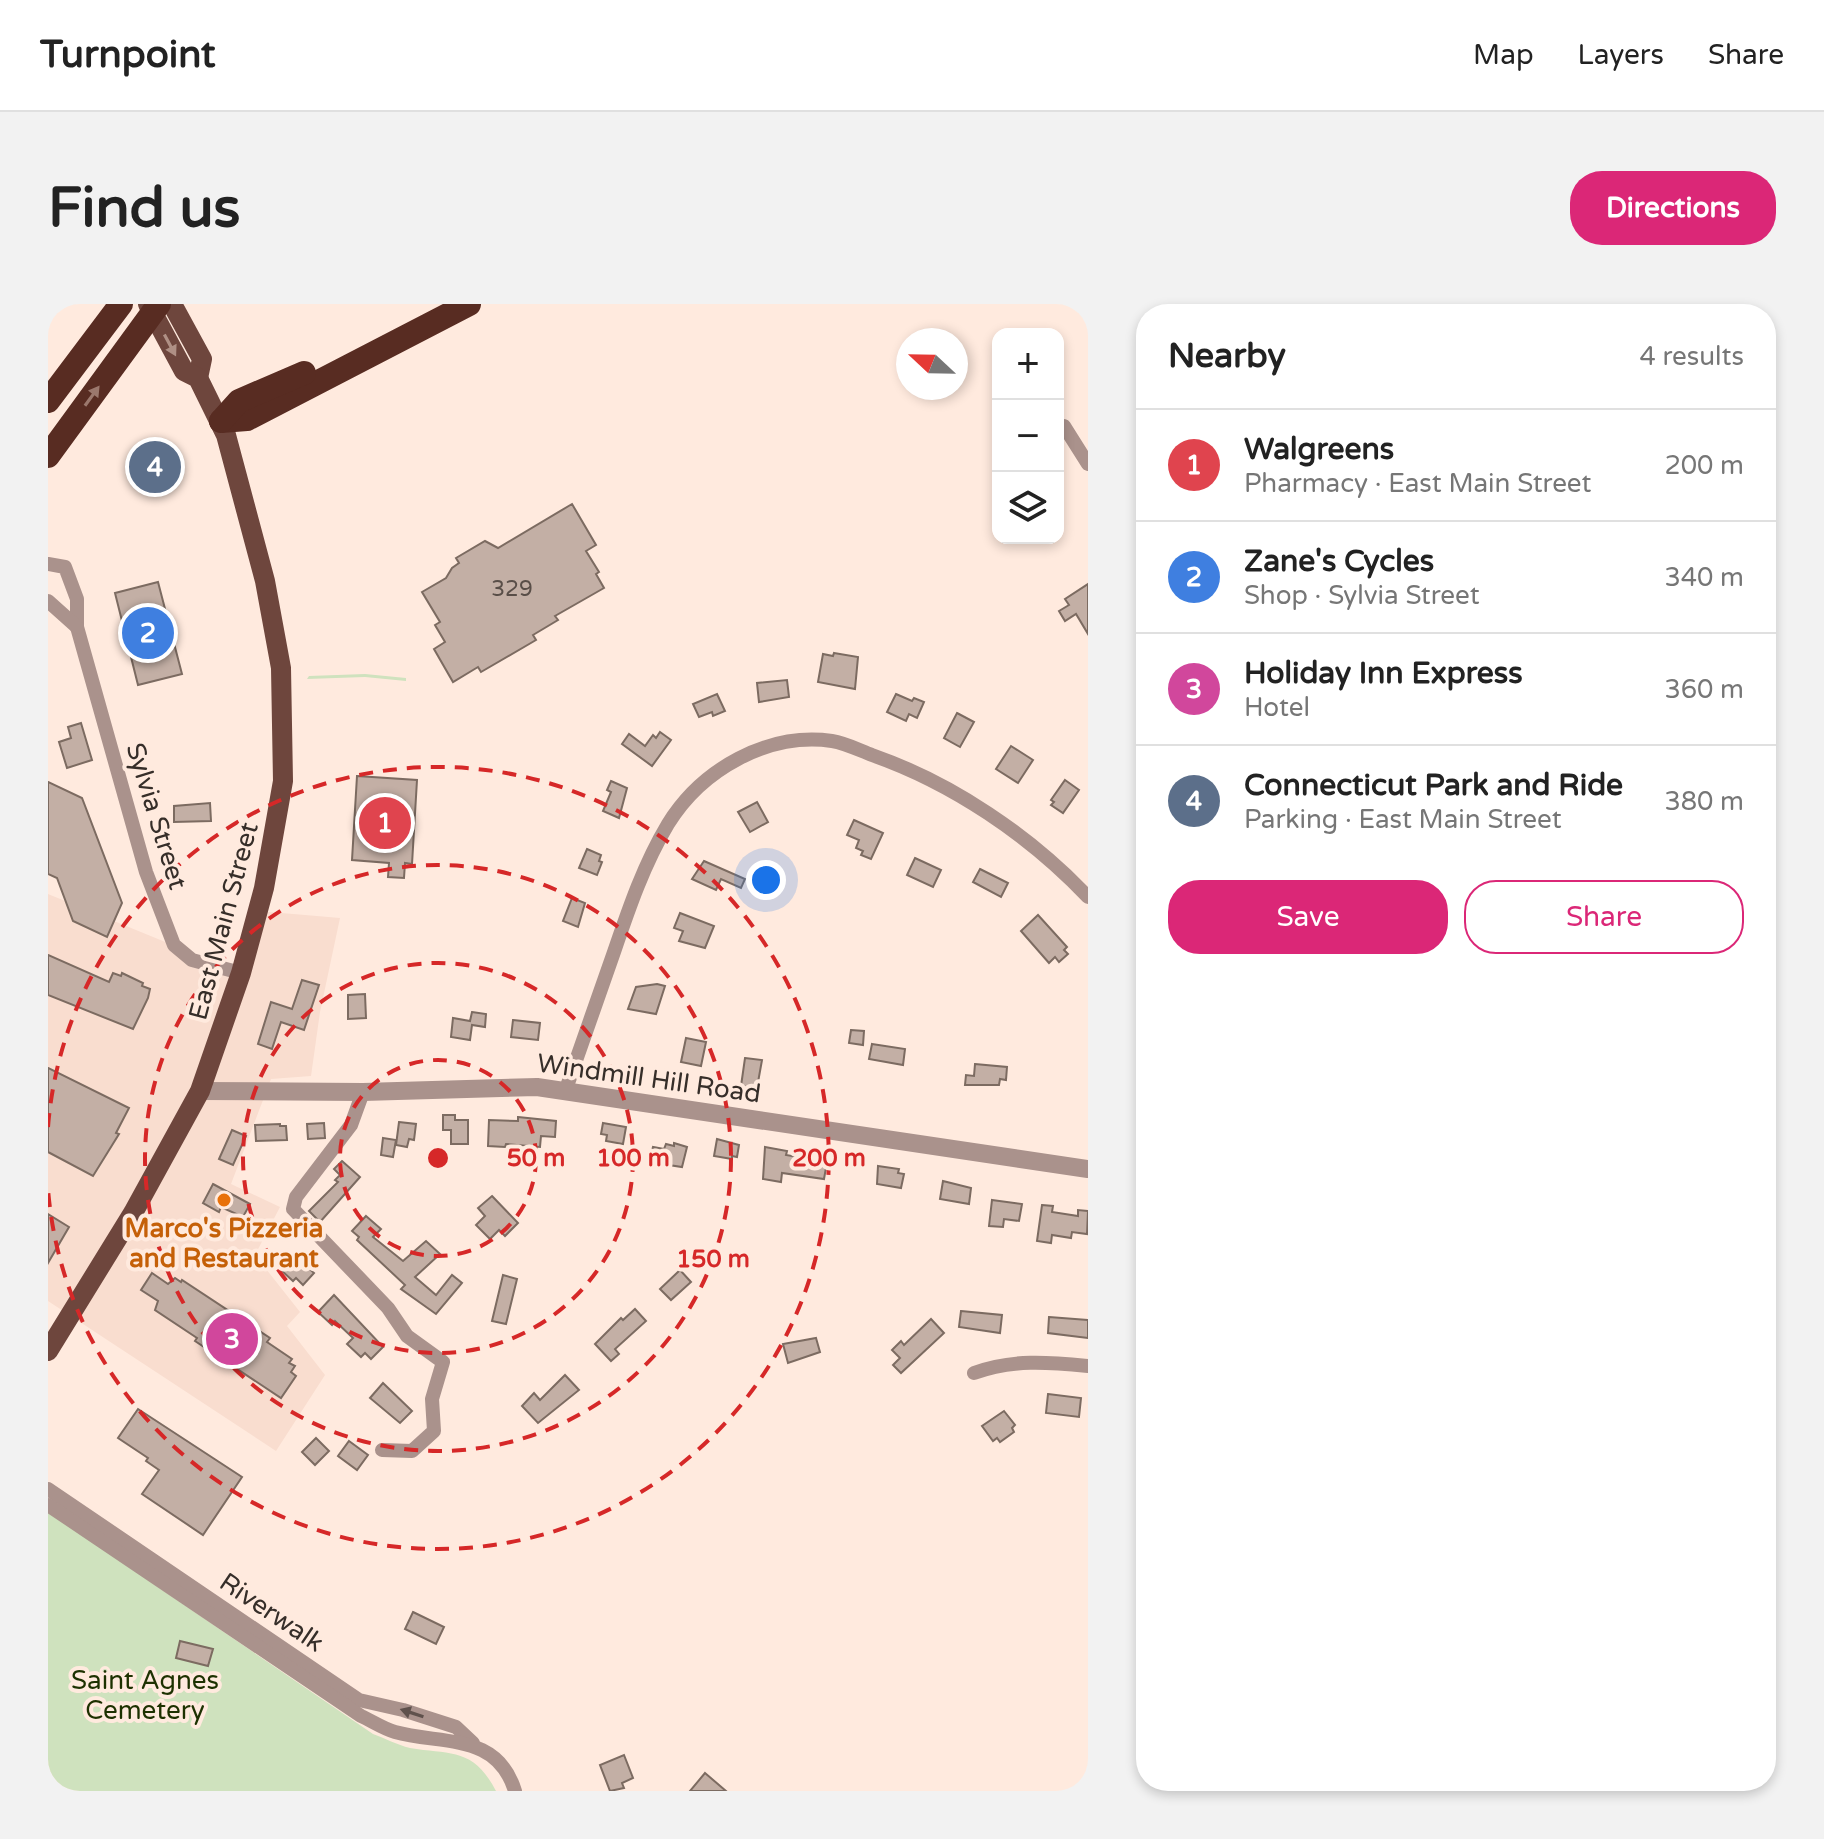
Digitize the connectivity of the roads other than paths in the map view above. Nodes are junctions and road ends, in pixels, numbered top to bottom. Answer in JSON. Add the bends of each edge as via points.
{"nodes":[{"id":1,"x":148,"y":304,"type":"edge"},
{"id":2,"x":159,"y":304,"type":"edge"},
{"id":3,"x":172,"y":304,"type":"edge"},
{"id":4,"x":437,"y":304,"type":"edge"},
{"id":5,"x":469,"y":304,"type":"edge"},
{"id":6,"x":120,"y":305,"type":"edge"},
{"id":7,"x":198,"y":378,"type":"junction"},
{"id":8,"x":48,"y":387,"type":"edge"},
{"id":9,"x":48,"y":401,"type":"edge"},
{"id":10,"x":221,"y":421,"type":"junction"},
{"id":11,"x":1064,"y":426,"type":"dead end"},
{"id":12,"x":48,"y":456,"type":"edge"},
{"id":13,"x":1088,"y":464,"type":"edge"},
{"id":14,"x":48,"y":564,"type":"edge"},
{"id":15,"x":48,"y":601,"type":"edge"},
{"id":16,"x":77,"y":627,"type":"junction"},
{"id":17,"x":1088,"y":897,"type":"edge"},
{"id":18,"x":241,"y":973,"type":"junction"},
{"id":19,"x":566,"y":1089,"type":"junction"},
{"id":20,"x":200,"y":1091,"type":"junction"},
{"id":21,"x":363,"y":1092,"type":"junction"},
{"id":22,"x":1088,"y":1169,"type":"edge"},
{"id":23,"x":48,"y":1351,"type":"edge"},
{"id":24,"x":1088,"y":1366,"type":"edge"},
{"id":25,"x":974,"y":1373,"type":"dead end"},
{"id":26,"x":382,"y":1450,"type":"dead end"},
{"id":27,"x":48,"y":1489,"type":"edge"},
{"id":28,"x":48,"y":1505,"type":"edge"},
{"id":29,"x":479,"y":1749,"type":"junction"},
{"id":30,"x":515,"y":1791,"type":"edge"}],
"edges":[{"from":1,"to":7,"type":"main road","name":"East Main Street","one_way":true,"via":[[184,371]]},
{"from":12,"to":2,"type":"highway","one_way":true},
{"from":3,"to":7,"type":"main road","name":"East Main Street","via":[[202,359]]},
{"from":4,"to":10,"type":"highway","via":[[239,401]]},
{"from":5,"to":10,"type":"highway","via":[[247,419]]},
{"from":6,"to":8,"type":"highway"},
{"from":6,"to":9,"type":"highway"},
{"from":7,"to":10,"type":"main road","name":"East Main Street"},
{"from":10,"to":18,"type":"main road","name":"East Main Street","via":[[265,581],[281,668],[283,781],[264,888]]},
{"from":11,"to":13,"type":"street"},
{"from":14,"to":16,"type":"street","name":"Sylvia Street","via":[[65,567],[77,599]]},
{"from":15,"to":16,"type":"street"},
{"from":16,"to":18,"type":"street","name":"Sylvia Street","via":[[146,872],[174,945],[192,960]]},
{"from":17,"to":19,"type":"street","via":[[990,815],[909,768],[834,741],[796,740],[759,747],[691,794],[668,823],[638,883]]},
{"from":18,"to":20,"type":"main road","name":"East Main Street"},
{"from":19,"to":21,"type":"street","name":"Windmill Hill Road"},
{"from":19,"to":22,"type":"street","name":"Windmill Hill Road"},
{"from":20,"to":21,"type":"street","name":"Windmill Hill Road"},
{"from":20,"to":23,"type":"main road","name":"East Main Street"},
{"from":21,"to":26,"type":"street","via":[[351,1125],[296,1197],[293,1209],[388,1308],[407,1336],[443,1362],[432,1399],[434,1431],[412,1451]]},
{"from":24,"to":25,"type":"street","via":[[1041,1361]]},
{"from":29,"to":27,"type":"street","name":"Riverwalk","one_way":true,"via":[[456,1727],[359,1700]]},
{"from":28,"to":29,"type":"street","name":"Riverwalk","via":[[361,1716],[394,1732]]},
{"from":29,"to":30,"type":"street","name":"Riverwalk","via":[[496,1757]]}]}
